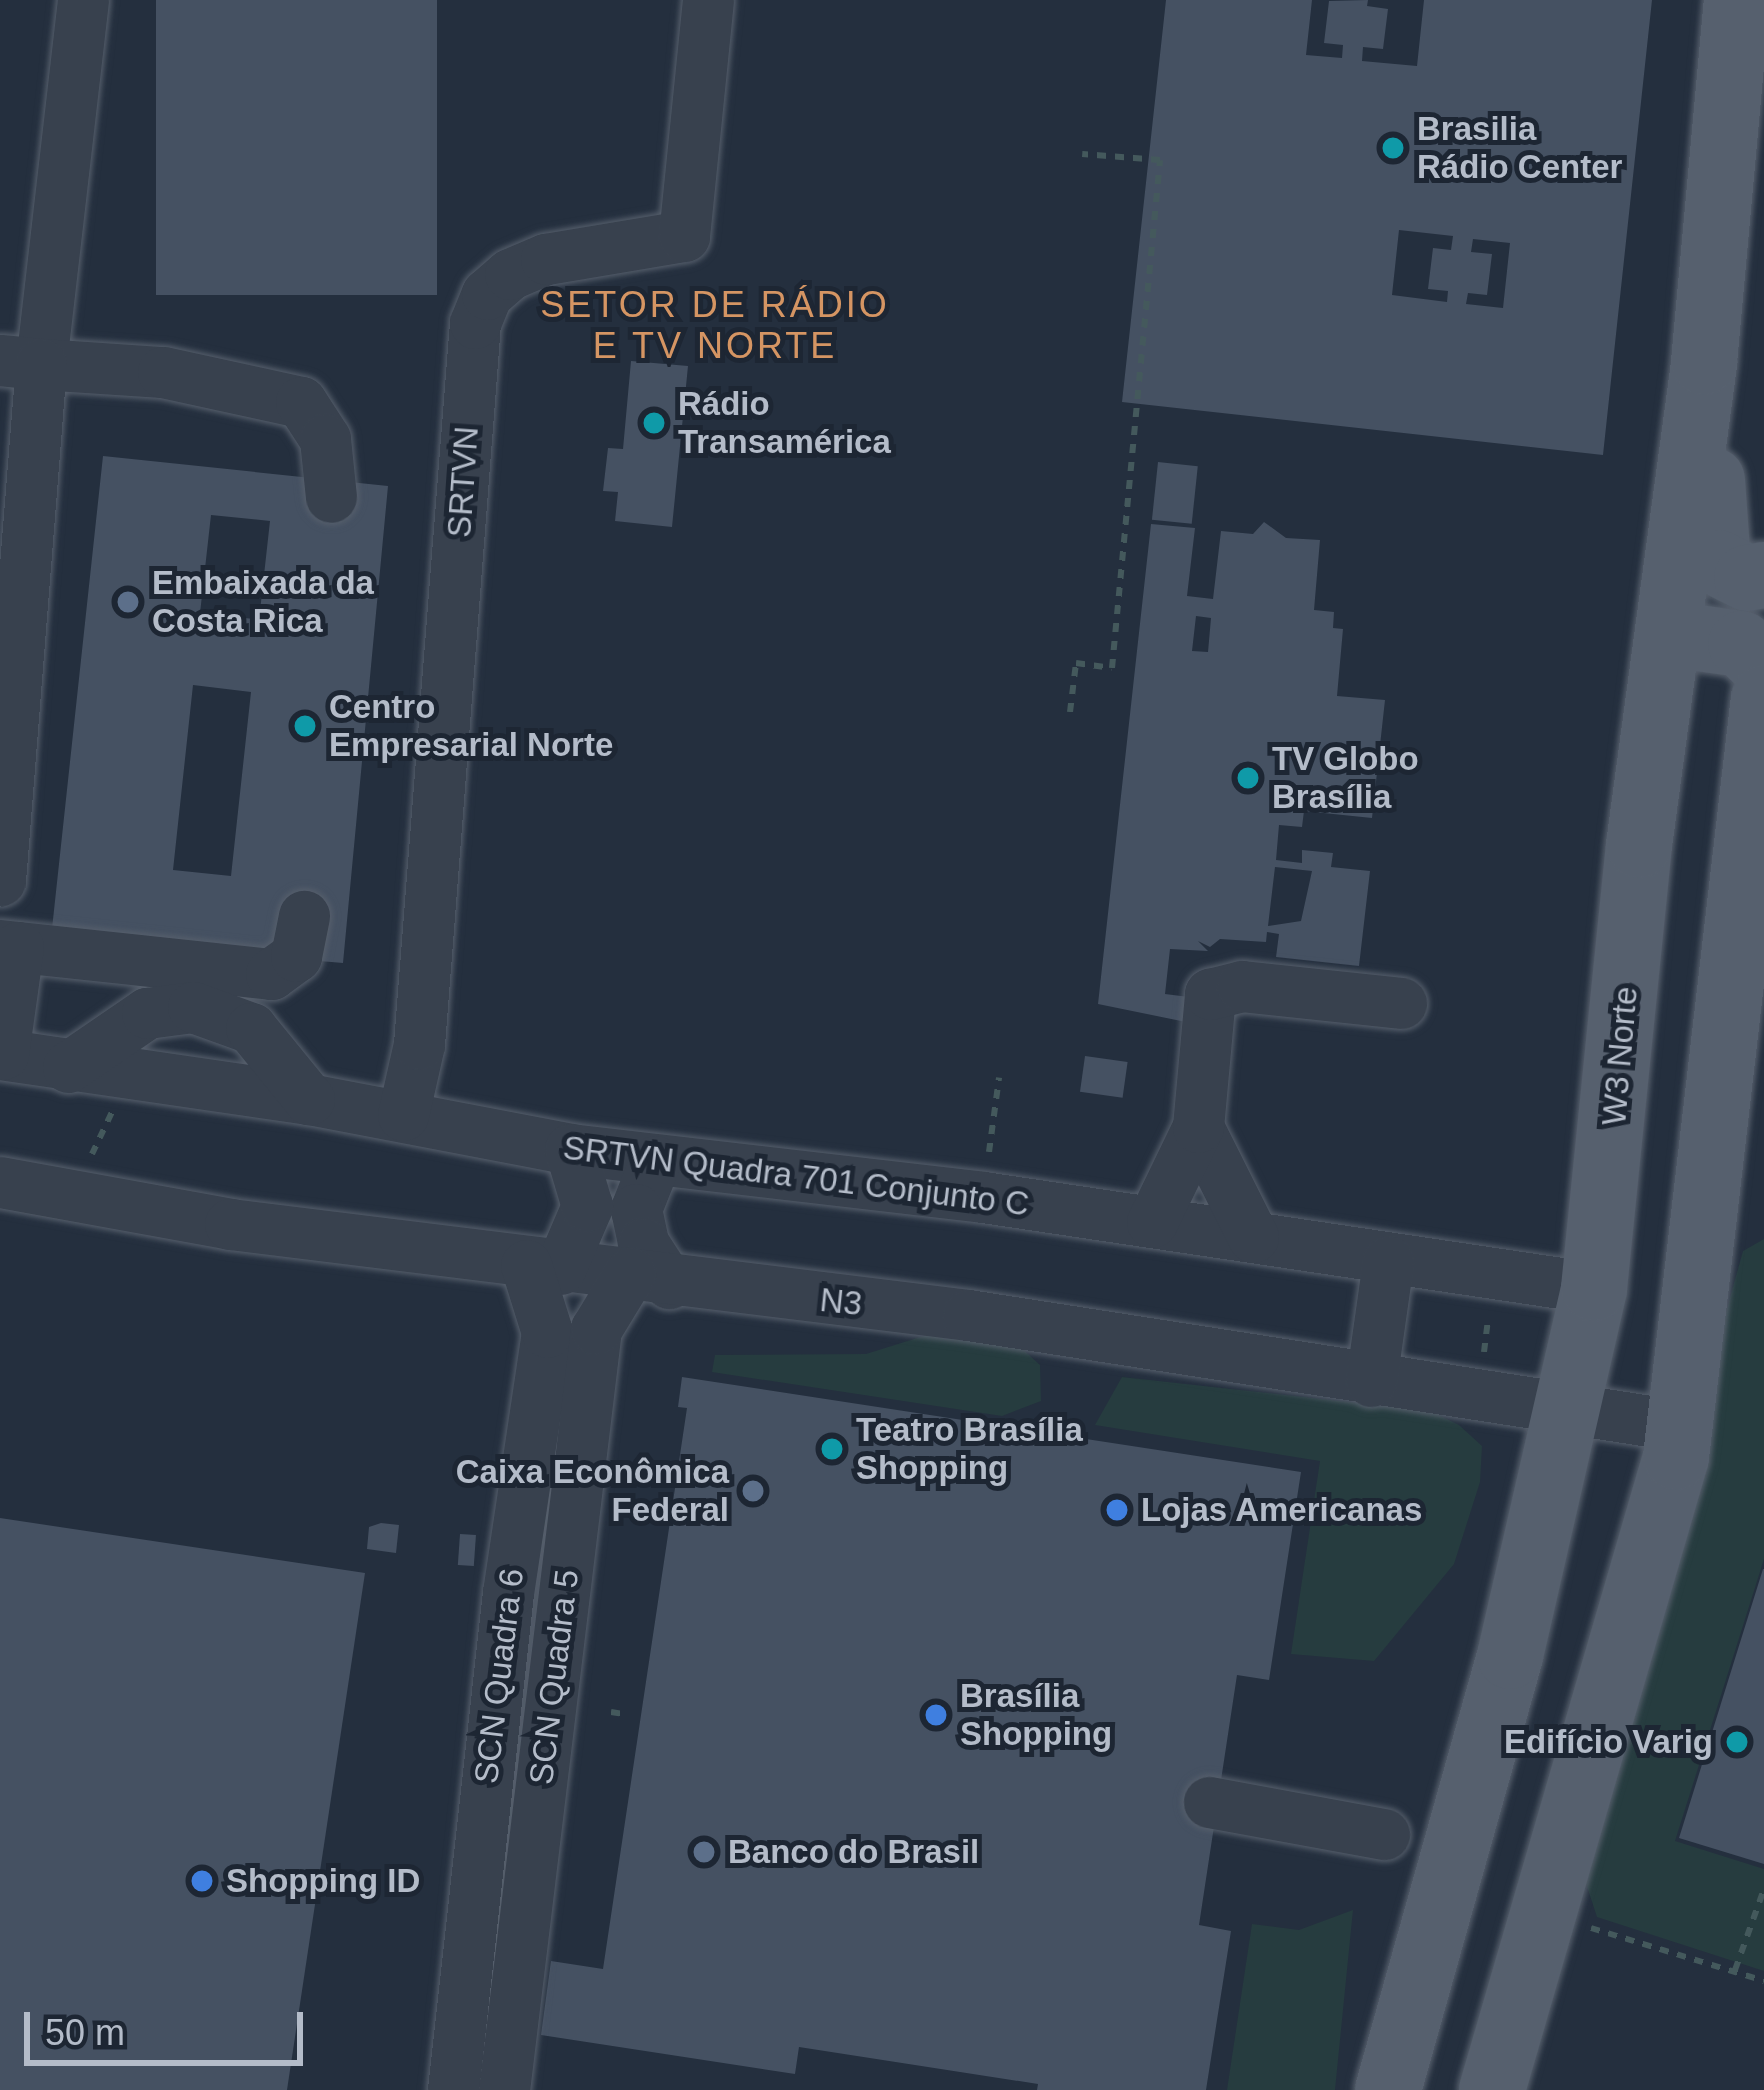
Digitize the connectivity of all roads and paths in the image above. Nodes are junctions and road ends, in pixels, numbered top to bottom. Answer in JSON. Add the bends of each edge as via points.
{"nodes":[{"id":1,"x":83,"y":0,"type":"edge"},
{"id":2,"x":708,"y":0,"type":"edge"},
{"id":3,"x":1737,"y":0,"type":"edge"},
{"id":4,"x":1082,"y":154,"type":"dead end"},
{"id":5,"x":21,"y":362,"type":"edge"},
{"id":6,"x":1704,"y":362,"type":"junction"},
{"id":7,"x":331,"y":497,"type":"dead end"},
{"id":8,"x":1764,"y":575,"type":"edge"},
{"id":9,"x":1669,"y":634,"type":"junction"},
{"id":10,"x":1764,"y":666,"type":"edge"},
{"id":11,"x":1764,"y":698,"type":"edge"},
{"id":12,"x":1070,"y":712,"type":"dead end"},
{"id":13,"x":0,"y":880,"type":"edge"},
{"id":14,"x":304,"y":916,"type":"dead end"},
{"id":15,"x":9,"y":946,"type":"edge"},
{"id":16,"x":1401,"y":1003,"type":"dead end"},
{"id":17,"x":1745,"y":1036,"type":"edge"},
{"id":18,"x":1,"y":1054,"type":"edge"},
{"id":19,"x":68,"y":1066,"type":"junction"},
{"id":20,"x":1622,"y":1070,"type":"junction"},
{"id":21,"x":999,"y":1078,"type":"dead end"},
{"id":22,"x":309,"y":1099,"type":"junction"},
{"id":23,"x":403,"y":1115,"type":"junction"},
{"id":24,"x":1198,"y":1127,"type":"junction"},
{"id":25,"x":570,"y":1149,"type":"junction"},
{"id":26,"x":655,"y":1161,"type":"junction"},
{"id":27,"x":1738,"y":1176,"type":"edge"},
{"id":28,"x":0,"y":1182,"type":"edge"},
{"id":29,"x":983,"y":1197,"type":"junction"},
{"id":30,"x":1152,"y":1222,"type":"junction"},
{"id":31,"x":1253,"y":1237,"type":"junction"},
{"id":32,"x":1388,"y":1261,"type":"junction"},
{"id":33,"x":543,"y":1267,"type":"junction"},
{"id":34,"x":1493,"y":1272,"type":"junction"},
{"id":35,"x":650,"y":1278,"type":"junction"},
{"id":36,"x":1594,"y":1288,"type":"junction"},
{"id":37,"x":1371,"y":1381,"type":"junction"},
{"id":38,"x":1475,"y":1397,"type":"junction"},
{"id":39,"x":1565,"y":1410,"type":"junction"},
{"id":40,"x":1682,"y":1426,"type":"junction"},
{"id":41,"x":611,"y":1712,"type":"dead end"},
{"id":42,"x":623,"y":1714,"type":"dead end"},
{"id":43,"x":1209,"y":1802,"type":"dead end"},
{"id":44,"x":1384,"y":1834,"type":"dead end"},
{"id":45,"x":1764,"y":1889,"type":"edge"},
{"id":46,"x":1432,"y":1918,"type":"junction"},
{"id":47,"x":1534,"y":1936,"type":"junction"},
{"id":48,"x":1734,"y":1972,"type":"junction"},
{"id":49,"x":1764,"y":1981,"type":"edge"},
{"id":50,"x":1408,"y":2010,"type":"junction"},
{"id":51,"x":1498,"y":2062,"type":"edge"},
{"id":52,"x":453,"y":2090,"type":"edge"},
{"id":53,"x":504,"y":2090,"type":"edge"},
{"id":54,"x":1388,"y":2090,"type":"edge"}],
"edges":[{"from":1,"to":5,"type":"street"},
{"from":2,"to":23,"type":"street","name":"SRTVN","via":[[684,236],[547,259],[510,274],[487,294],[476,323],[419,1044]]},
{"from":3,"to":6,"type":"main road","name":"W3 Norte"},
{"from":4,"to":12,"type":"path","via":[[1160,160],[1112,668],[1076,663]]},
{"from":5,"to":7,"type":"street","via":[[164,372],[301,402],[325,439]]},
{"from":5,"to":13,"type":"street"},
{"from":6,"to":8,"type":"main road","via":[[1718,563],[1747,578]]},
{"from":6,"to":9,"type":"main road","name":"W3 Norte"},
{"from":9,"to":10,"type":"main road","via":[[1741,644]]},
{"from":9,"to":20,"type":"main road","name":"W3 Norte","via":[[1639,845]]},
{"from":11,"to":17,"type":"main road"},
{"from":14,"to":15,"type":"street","via":[[296,956],[271,974]]},
{"from":15,"to":18,"type":"street"},
{"from":16,"to":24,"type":"street","via":[[1242,986],[1210,994]]},
{"from":17,"to":20,"type":"main road","via":[[1669,1046]]},
{"from":17,"to":27,"type":"main road"},
{"from":18,"to":19,"type":"street","name":"SRTVN Quadra 701 Conjunto C"},
{"from":19,"to":22,"type":"street","name":"SRTVN Quadra 701 Conjunto C"},
{"from":19,"to":22,"type":"street","via":[[147,1013],[193,1007],[251,1028]]},
{"from":20,"to":36,"type":"main road","name":"W3 Norte"},
{"from":21,"to":29,"type":"path"},
{"from":22,"to":23,"type":"street","name":"SRTVN Quadra 701 Conjunto C"},
{"from":23,"to":25,"type":"street","name":"SRTVN Quadra 701 Conjunto C"},
{"from":24,"to":30,"type":"street"},
{"from":24,"to":31,"type":"street"},
{"from":25,"to":26,"type":"street","name":"SRTVN Quadra 701 Conjunto C"},
{"from":25,"to":33,"type":"street","via":[[587,1206]]},
{"from":26,"to":29,"type":"street","name":"SRTVN Quadra 701 Conjunto C"},
{"from":26,"to":35,"type":"street","via":[[636,1209]]},
{"from":27,"to":40,"type":"main road"},
{"from":28,"to":33,"type":"street","name":"N3"},
{"from":29,"to":30,"type":"street","name":"SRTVN Quadra 701 Conjunto C"},
{"from":30,"to":31,"type":"street","name":"SRTVN Quadra 701 Conjunto C"},
{"from":31,"to":32,"type":"street","name":"SRTVN Quadra 701 Conjunto C"},
{"from":32,"to":34,"type":"street","name":"SRTVN Quadra 701 Conjunto C"},
{"from":32,"to":37,"type":"street"},
{"from":33,"to":35,"type":"street","name":"N3"},
{"from":33,"to":52,"type":"street","name":"SCN Quadra 6","via":[[547,1333],[500,1489]]},
{"from":34,"to":36,"type":"street","name":"SRTVN Quadra 701 Conjunto C"},
{"from":34,"to":38,"type":"path"},
{"from":35,"to":37,"type":"street","name":"N3","via":[[968,1315]]},
{"from":35,"to":53,"type":"street","name":"SCN Quadra 5","via":[[596,1329]]},
{"from":36,"to":39,"type":"main road","name":"W3 Norte"},
{"from":37,"to":38,"type":"street","name":"N3"},
{"from":38,"to":39,"type":"street","name":"N3"},
{"from":39,"to":40,"type":"street","name":"N3"},
{"from":39,"to":46,"type":"main road","name":"W3 Norte","via":[[1510,1656]]},
{"from":40,"to":47,"type":"main road"},
{"from":41,"to":42,"type":"path"},
{"from":43,"to":44,"type":"street"},
{"from":45,"to":48,"type":"path"},
{"from":46,"to":47,"type":"main road","via":[[1459,1943]]},
{"from":46,"to":50,"type":"main road","name":"W3 Norte"},
{"from":47,"to":48,"type":"path"},
{"from":47,"to":51,"type":"main road"},
{"from":48,"to":49,"type":"path"},
{"from":50,"to":51,"type":"main road","via":[[1459,2003],[1486,2012]]},
{"from":50,"to":54,"type":"main road","name":"W3 Norte"}]}
